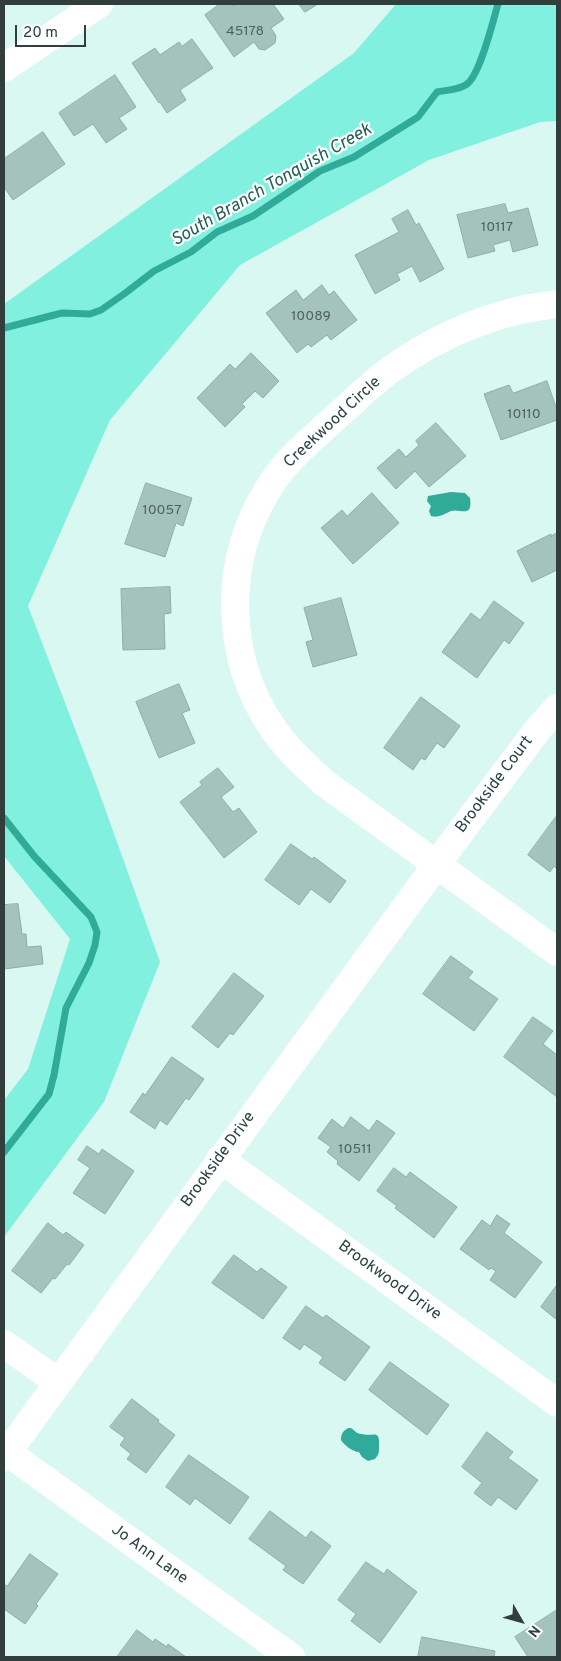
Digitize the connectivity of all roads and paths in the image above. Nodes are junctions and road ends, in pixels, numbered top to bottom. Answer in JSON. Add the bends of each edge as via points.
{"nodes":[{"id":1,"x":100,"y":4,"type":"edge"},
{"id":2,"x":4,"y":68,"type":"edge"},
{"id":3,"x":557,"y":304,"type":"edge"},
{"id":4,"x":557,"y":708,"type":"edge"},
{"id":5,"x":436,"y":865,"type":"junction"},
{"id":6,"x":557,"y":952,"type":"edge"},
{"id":7,"x":220,"y":1159,"type":"junction"},
{"id":8,"x":4,"y":1344,"type":"edge"},
{"id":9,"x":58,"y":1382,"type":"junction"},
{"id":10,"x":557,"y":1403,"type":"edge"},
{"id":11,"x":6,"y":1454,"type":"edge"},
{"id":12,"x":291,"y":1657,"type":"edge"}],
"edges":[{"from":1,"to":2,"type":"street"},
{"from":3,"to":5,"type":"street","name":"Creekwood Circle","via":[[482,321],[434,342],[391,370],[291,458],[267,490],[252,518],[242,548],[235,587],[234,619],[241,658],[254,695],[274,730],[295,756],[323,782]]},
{"from":4,"to":5,"type":"street","name":"Brookside Court"},
{"from":5,"to":6,"type":"street","name":"Creekwood Circle"},
{"from":5,"to":7,"type":"street","name":"Brookside Drive"},
{"from":7,"to":9,"type":"street","name":"Brookside Drive"},
{"from":7,"to":10,"type":"street","name":"Brookwood Drive"},
{"from":8,"to":9,"type":"street"},
{"from":9,"to":11,"type":"street","name":"Brookside Drive"},
{"from":11,"to":12,"type":"street","name":"Jo Ann Lane"}]}
